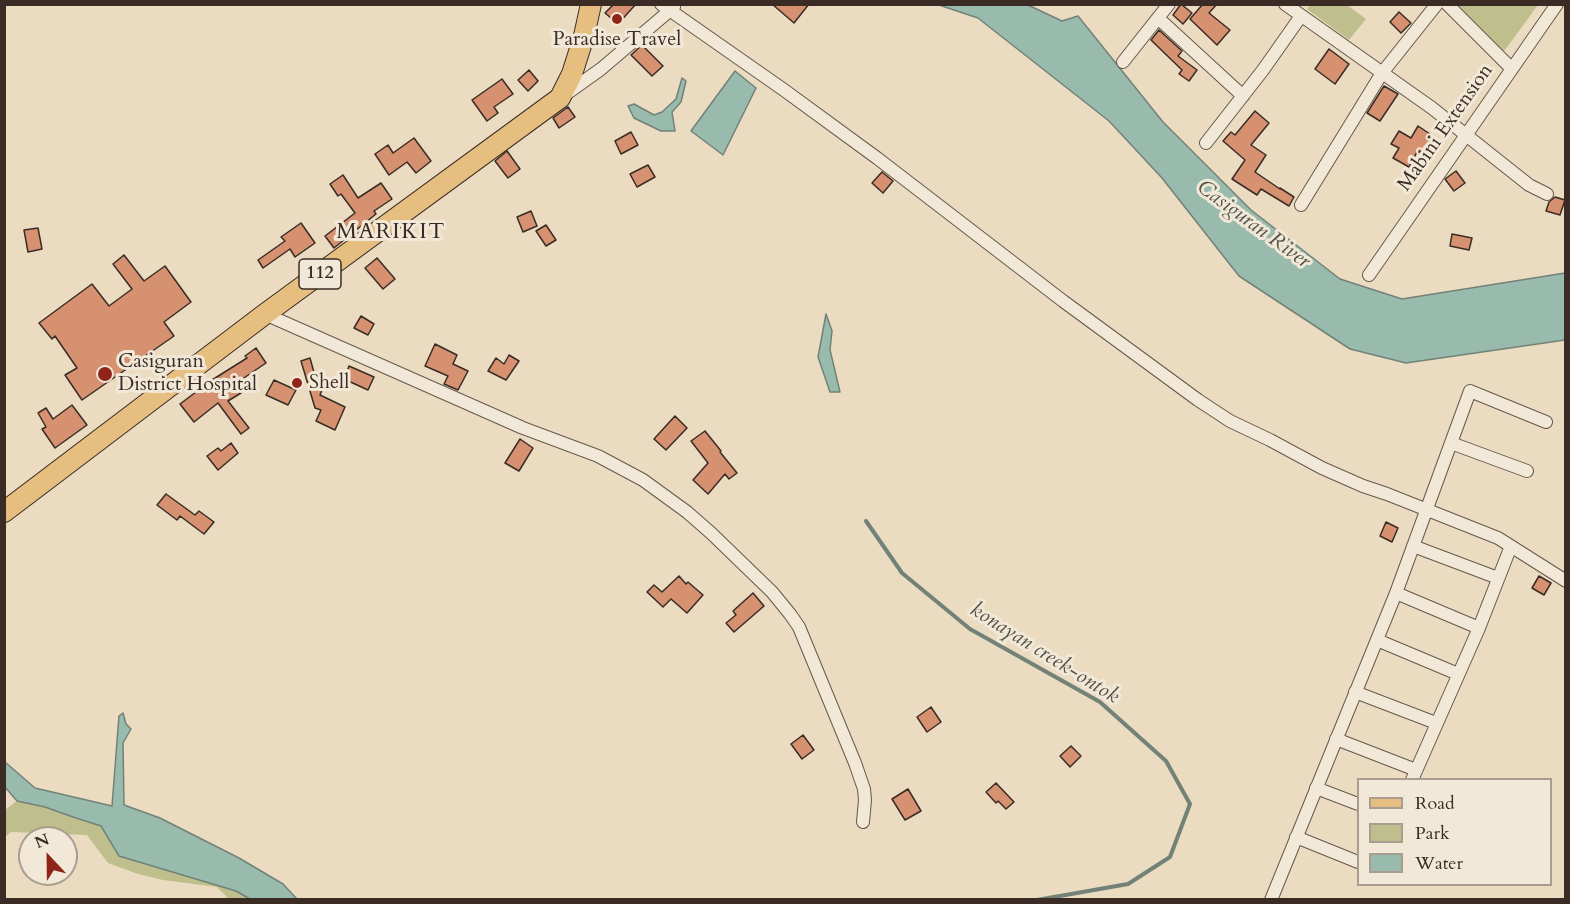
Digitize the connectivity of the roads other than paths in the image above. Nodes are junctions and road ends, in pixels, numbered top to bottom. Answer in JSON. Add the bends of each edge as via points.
{"nodes":[{"id":1,"x":591,"y":4,"type":"edge"},
{"id":2,"x":1169,"y":4,"type":"edge"},
{"id":3,"x":1285,"y":4,"type":"edge"},
{"id":4,"x":1437,"y":4,"type":"edge"},
{"id":5,"x":1448,"y":4,"type":"edge"},
{"id":6,"x":1557,"y":4,"type":"edge"},
{"id":7,"x":669,"y":7,"type":"edge"},
{"id":8,"x":1301,"y":16,"type":"junction"},
{"id":9,"x":1158,"y":18,"type":"junction"},
{"id":10,"x":1123,"y":62,"type":"dead end"},
{"id":11,"x":1512,"y":69,"type":"junction"},
{"id":12,"x":1382,"y":73,"type":"junction"},
{"id":13,"x":1243,"y":96,"type":"junction"},
{"id":14,"x":560,"y":98,"type":"junction"},
{"id":15,"x":1466,"y":135,"type":"junction"},
{"id":16,"x":1206,"y":143,"type":"dead end"},
{"id":17,"x":1547,"y":194,"type":"dead end"},
{"id":18,"x":1301,"y":205,"type":"dead end"},
{"id":19,"x":1369,"y":275,"type":"dead end"},
{"id":20,"x":265,"y":314,"type":"junction"},
{"id":21,"x":1546,"y":422,"type":"dead end"},
{"id":22,"x":1451,"y":443,"type":"junction"},
{"id":23,"x":1527,"y":471,"type":"dead end"},
{"id":24,"x":1427,"y":510,"type":"junction"},
{"id":25,"x":4,"y":512,"type":"edge"},
{"id":26,"x":1413,"y":546,"type":"junction"},
{"id":27,"x":1511,"y":546,"type":"junction"},
{"id":28,"x":1498,"y":578,"type":"junction"},
{"id":29,"x":1566,"y":581,"type":"edge"},
{"id":30,"x":1396,"y":593,"type":"junction"},
{"id":31,"x":1479,"y":628,"type":"junction"},
{"id":32,"x":1377,"y":640,"type":"junction"},
{"id":33,"x":1458,"y":674,"type":"junction"},
{"id":34,"x":1355,"y":693,"type":"junction"},
{"id":35,"x":1436,"y":723,"type":"junction"},
{"id":36,"x":1336,"y":739,"type":"junction"},
{"id":37,"x":1414,"y":775,"type":"edge"},
{"id":38,"x":1316,"y":788,"type":"junction"},
{"id":39,"x":1357,"y":803,"type":"edge"},
{"id":40,"x":863,"y":822,"type":"dead end"},
{"id":41,"x":1296,"y":837,"type":"junction"},
{"id":42,"x":1357,"y":861,"type":"edge"},
{"id":43,"x":1271,"y":900,"type":"edge"}],
"edges":[{"from":1,"to":14,"type":"main road","number":"112","via":[[572,74]]},
{"from":2,"to":9,"type":"street"},
{"from":3,"to":8,"type":"street"},
{"from":4,"to":12,"type":"street"},
{"from":5,"to":11,"type":"street"},
{"from":6,"to":11,"type":"street","name":"Mabini Extension"},
{"from":7,"to":14,"type":"street","via":[[601,69]]},
{"from":7,"to":24,"type":"street","via":[[1198,400],[1230,421],[1322,468]]},
{"from":8,"to":12,"type":"street"},
{"from":8,"to":13,"type":"street"},
{"from":9,"to":10,"type":"street"},
{"from":9,"to":13,"type":"street"},
{"from":11,"to":15,"type":"street","name":"Mabini Extension"},
{"from":12,"to":15,"type":"street"},
{"from":12,"to":18,"type":"street"},
{"from":13,"to":16,"type":"street"},
{"from":14,"to":20,"type":"main road","number":"112"},
{"from":15,"to":17,"type":"street","via":[[1529,185]]},
{"from":15,"to":19,"type":"street","name":"Mabini Extension"},
{"from":20,"to":25,"type":"main road","number":"112"},
{"from":20,"to":40,"type":"street","via":[[523,428],[598,456],[643,480],[687,512],[771,592],[799,627],[862,783]]},
{"from":21,"to":22,"type":"street","via":[[1470,391]]},
{"from":22,"to":23,"type":"street"},
{"from":22,"to":24,"type":"street"},
{"from":24,"to":26,"type":"street"},
{"from":24,"to":27,"type":"street"},
{"from":26,"to":28,"type":"street"},
{"from":26,"to":30,"type":"street"},
{"from":27,"to":28,"type":"street"},
{"from":27,"to":29,"type":"street"},
{"from":28,"to":31,"type":"street"},
{"from":30,"to":31,"type":"street"},
{"from":30,"to":32,"type":"street"},
{"from":31,"to":33,"type":"street"},
{"from":32,"to":33,"type":"street"},
{"from":32,"to":34,"type":"street"},
{"from":33,"to":35,"type":"street"},
{"from":34,"to":35,"type":"street"},
{"from":34,"to":36,"type":"street"},
{"from":35,"to":37,"type":"street"},
{"from":36,"to":37,"type":"street"},
{"from":36,"to":38,"type":"street"},
{"from":38,"to":39,"type":"street"},
{"from":38,"to":41,"type":"street"},
{"from":41,"to":42,"type":"street"},
{"from":41,"to":43,"type":"street"}]}
